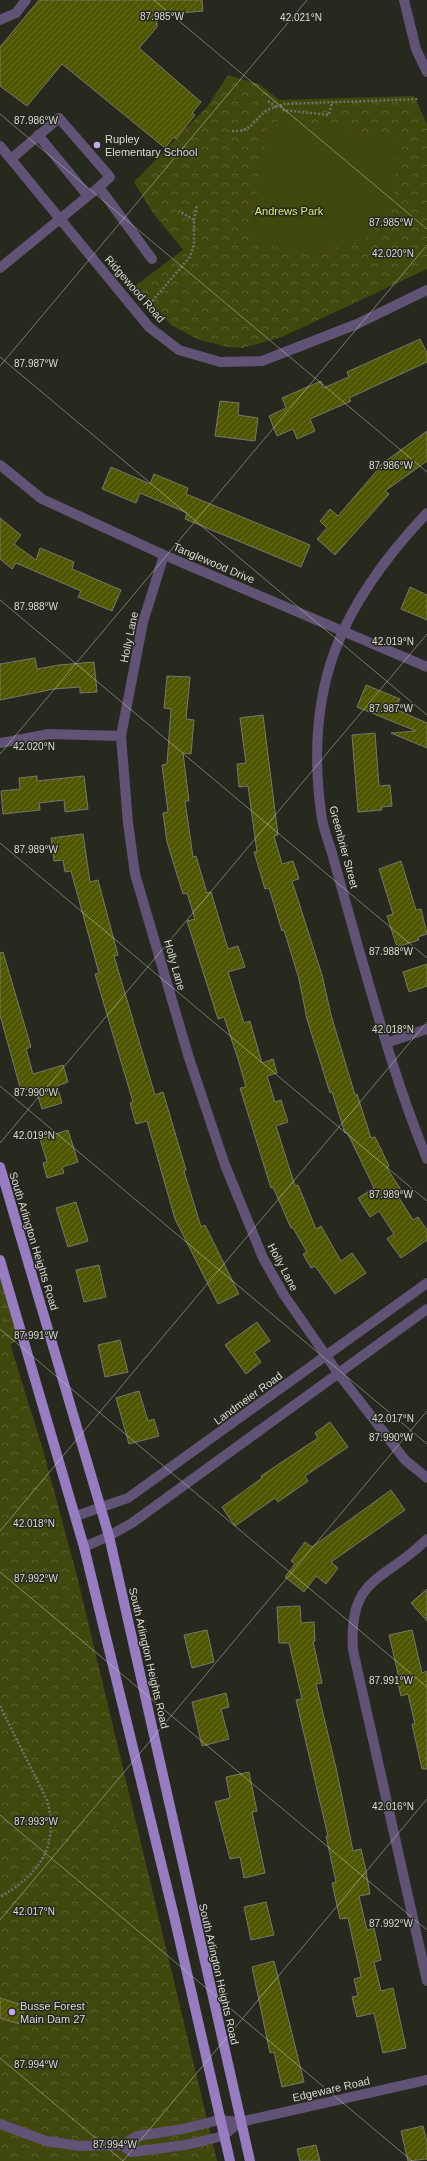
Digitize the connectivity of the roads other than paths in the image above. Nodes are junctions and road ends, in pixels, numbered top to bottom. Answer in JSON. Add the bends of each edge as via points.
{"nodes":[{"id":1,"x":26,"y":0,"type":"edge"},
{"id":2,"x":404,"y":0,"type":"edge"},
{"id":3,"x":0,"y":20,"type":"edge"},
{"id":4,"x":427,"y":72,"type":"edge"},
{"id":5,"x":38,"y":135,"type":"junction"},
{"id":6,"x":0,"y":146,"type":"edge"},
{"id":7,"x":11,"y":159,"type":"junction"},
{"id":8,"x":98,"y":187,"type":"junction"},
{"id":9,"x":88,"y":196,"type":"junction"},
{"id":10,"x":59,"y":219,"type":"junction"},
{"id":11,"x":152,"y":259,"type":"dead end"},
{"id":12,"x":0,"y":268,"type":"edge"},
{"id":13,"x":427,"y":290,"type":"edge"},
{"id":14,"x":0,"y":465,"type":"edge"},
{"id":15,"x":427,"y":513,"type":"edge"},
{"id":16,"x":164,"y":555,"type":"junction"},
{"id":17,"x":341,"y":632,"type":"junction"},
{"id":18,"x":427,"y":667,"type":"edge"},
{"id":19,"x":121,"y":736,"type":"junction"},
{"id":20,"x":0,"y":743,"type":"edge"},
{"id":21,"x":427,"y":1029,"type":"edge"},
{"id":22,"x":386,"y":1043,"type":"junction"},
{"id":23,"x":427,"y":1159,"type":"edge"},
{"id":24,"x":0,"y":1167,"type":"edge"},
{"id":25,"x":0,"y":1260,"type":"edge"},
{"id":26,"x":427,"y":1284,"type":"edge"},
{"id":27,"x":427,"y":1309,"type":"edge"},
{"id":28,"x":326,"y":1356,"type":"junction"},
{"id":29,"x":338,"y":1373,"type":"junction"},
{"id":30,"x":427,"y":1478,"type":"edge"},
{"id":31,"x":102,"y":1508,"type":"junction"},
{"id":32,"x":76,"y":1516,"type":"junction"},
{"id":33,"x":109,"y":1536,"type":"junction"},
{"id":34,"x":427,"y":1539,"type":"edge"},
{"id":35,"x":84,"y":1547,"type":"junction"},
{"id":36,"x":427,"y":1981,"type":"edge"},
{"id":37,"x":427,"y":2080,"type":"edge"},
{"id":38,"x":219,"y":2120,"type":"junction"},
{"id":39,"x":240,"y":2122,"type":"junction"},
{"id":40,"x":0,"y":2124,"type":"edge"},
{"id":41,"x":223,"y":2136,"type":"junction"},
{"id":42,"x":123,"y":2145,"type":"junction"},
{"id":43,"x":230,"y":2161,"type":"edge"},
{"id":44,"x":250,"y":2161,"type":"edge"}],
"edges":[{"from":1,"to":3,"type":"street","via":[[16,13]]},
{"from":2,"to":4,"type":"street","via":[[416,49]]},
{"from":5,"to":7,"type":"street"},
{"from":5,"to":8,"type":"street","via":[[59,118],[110,177]]},
{"from":5,"to":9,"type":"street"},
{"from":6,"to":7,"type":"street","name":"Ridgewood Road"},
{"from":7,"to":10,"type":"street","name":"Ridgewood Road"},
{"from":8,"to":9,"type":"street"},
{"from":8,"to":11,"type":"street"},
{"from":9,"to":10,"type":"street"},
{"from":10,"to":12,"type":"street"},
{"from":10,"to":13,"type":"street","name":"Ridgewood Road","via":[[149,327],[179,350],[220,362],[262,361],[357,324]]},
{"from":14,"to":16,"type":"street","name":"Tanglewood Drive","via":[[42,499]]},
{"from":15,"to":17,"type":"street","name":"Greenbrier Street","via":[[381,565]]},
{"from":16,"to":17,"type":"street","name":"Tanglewood Drive"},
{"from":16,"to":19,"type":"street","name":"Holly Lane","via":[[143,622]]},
{"from":17,"to":18,"type":"street","name":"Tanglewood Drive"},
{"from":17,"to":22,"type":"street","name":"Greenbrier Street","via":[[329,663],[319,708],[316,760],[321,814]]},
{"from":19,"to":20,"type":"street","via":[[49,734]]},
{"from":19,"to":28,"type":"street","name":"Holly Lane","via":[[135,874],[194,1072],[225,1165],[263,1258],[284,1295]]},
{"from":21,"to":22,"type":"street"},
{"from":22,"to":23,"type":"street","name":"Greenbrier Street"},
{"from":24,"to":31,"type":"main road","name":"South Arlington Heights Road"},
{"from":25,"to":32,"type":"main road"},
{"from":26,"to":28,"type":"street","name":"Landmeier Road"},
{"from":27,"to":29,"type":"street"},
{"from":28,"to":29,"type":"street","name":"Holly Lane"},
{"from":28,"to":31,"type":"street","name":"Landmeier Road","via":[[128,1498]]},
{"from":29,"to":30,"type":"street","name":"Holly Lane","via":[[405,1460]]},
{"from":29,"to":33,"type":"street"},
{"from":31,"to":32,"type":"street","name":"Landmeier Road"},
{"from":31,"to":33,"type":"main road","name":"South Arlington Heights Road"},
{"from":32,"to":35,"type":"main road"},
{"from":33,"to":35,"type":"street"},
{"from":33,"to":39,"type":"main road","name":"South Arlington Heights Road"},
{"from":34,"to":36,"type":"street","via":[[375,1579],[358,1601],[352,1624],[353,1650]]},
{"from":35,"to":38,"type":"main road","via":[[174,1916]]},
{"from":37,"to":39,"type":"street","name":"Edgeware Road"},
{"from":38,"to":39,"type":"street"},
{"from":38,"to":41,"type":"main road"},
{"from":38,"to":42,"type":"street","via":[[137,2136]]},
{"from":39,"to":41,"type":"street"},
{"from":39,"to":44,"type":"main road","name":"South Arlington Heights Road"},
{"from":40,"to":42,"type":"street","via":[[46,2141],[80,2146]]},
{"from":41,"to":42,"type":"street","via":[[186,2145],[131,2152]]},
{"from":41,"to":43,"type":"main road"}]}
